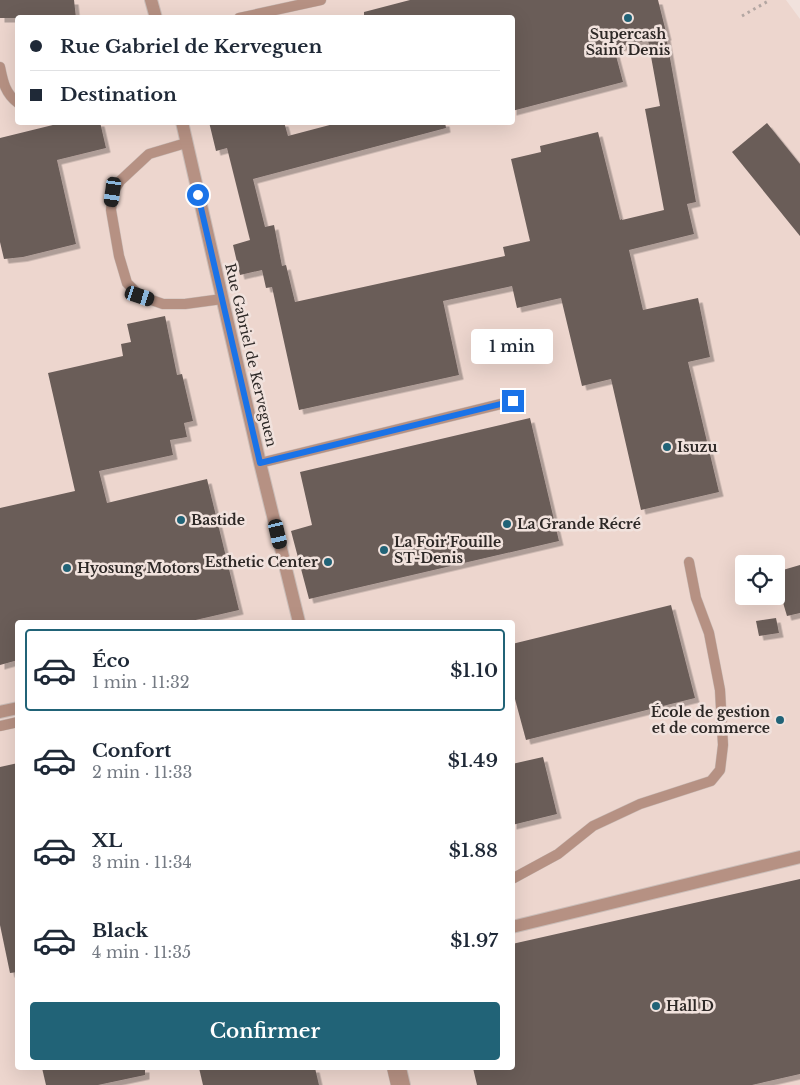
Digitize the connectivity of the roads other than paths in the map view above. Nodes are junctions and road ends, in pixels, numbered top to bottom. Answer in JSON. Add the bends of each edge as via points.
{"nodes":[{"id":1,"x":151,"y":0,"type":"edge"},
{"id":2,"x":321,"y":0,"type":"edge"},
{"id":3,"x":155,"y":15,"type":"edge"},
{"id":4,"x":253,"y":15,"type":"edge"},
{"id":5,"x":0,"y":67,"type":"edge"},
{"id":6,"x":15,"y":100,"type":"edge"},
{"id":7,"x":183,"y":125,"type":"edge"},
{"id":8,"x":186,"y":143,"type":"junction"},
{"id":9,"x":222,"y":299,"type":"junction"},
{"id":10,"x":513,"y":401,"type":"dead end"},
{"id":11,"x":260,"y":463,"type":"junction"},
{"id":12,"x":689,"y":562,"type":"dead end"},
{"id":13,"x":299,"y":620,"type":"edge"},
{"id":14,"x":15,"y":709,"type":"edge"},
{"id":15,"x":0,"y":712,"type":"edge"},
{"id":16,"x":15,"y":723,"type":"edge"},
{"id":17,"x":0,"y":726,"type":"edge"},
{"id":18,"x":800,"y":857,"type":"edge"},
{"id":19,"x":515,"y":877,"type":"edge"},
{"id":20,"x":515,"y":925,"type":"edge"},
{"id":21,"x":392,"y":1070,"type":"edge"},
{"id":22,"x":400,"y":1070,"type":"edge"},
{"id":23,"x":396,"y":1085,"type":"edge"},
{"id":24,"x":404,"y":1085,"type":"edge"}],
"edges":[{"from":1,"to":3,"type":"street"},
{"from":2,"to":4,"type":"lane"},
{"from":5,"to":6,"type":"lane","via":[[9,95]]},
{"from":7,"to":8,"type":"street","name":"Rue Gabriel de Kerveguen"},
{"from":8,"to":9,"type":"street","name":"Rue Gabriel de Kerveguen"},
{"from":8,"to":9,"type":"lane","via":[[149,154],[113,192],[111,210],[119,256],[127,283],[140,296],[163,304]]},
{"from":9,"to":11,"type":"street","name":"Rue Gabriel de Kerveguen"},
{"from":10,"to":11,"type":"lane"},
{"from":11,"to":13,"type":"street","name":"Rue Gabriel de Kerveguen"},
{"from":12,"to":19,"type":"lane","via":[[696,598],[709,633],[720,690],[723,745],[720,770],[711,781],[640,804],[594,826],[558,854]]},
{"from":14,"to":15,"type":"street"},
{"from":16,"to":17,"type":"lane"},
{"from":18,"to":20,"type":"street"},
{"from":21,"to":23,"type":"lane"},
{"from":22,"to":24,"type":"street"}]}
